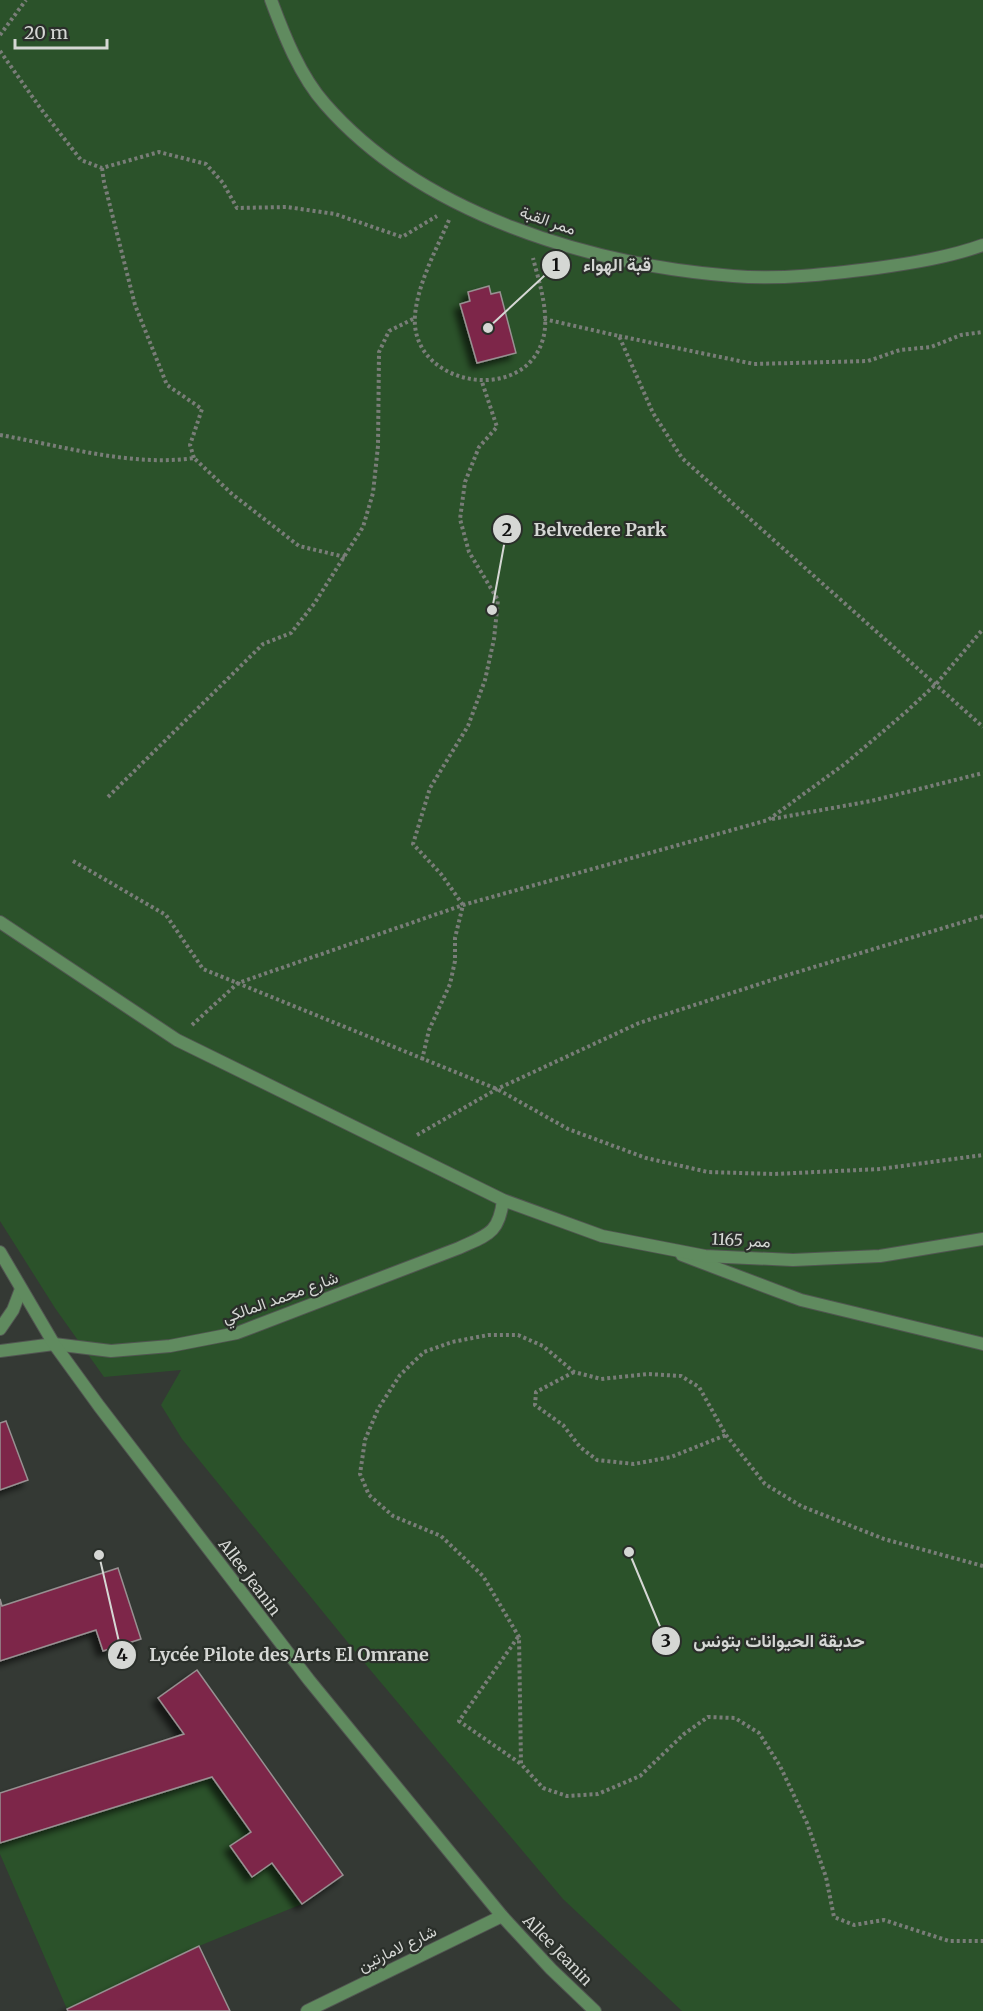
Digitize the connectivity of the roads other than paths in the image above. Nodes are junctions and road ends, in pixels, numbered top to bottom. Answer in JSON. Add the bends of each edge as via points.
{"nodes":[{"id":1,"x":271,"y":0,"type":"edge"},
{"id":2,"x":983,"y":245,"type":"edge"},
{"id":3,"x":0,"y":922,"type":"edge"},
{"id":4,"x":503,"y":1200,"type":"junction"},
{"id":5,"x":983,"y":1239,"type":"edge"},
{"id":6,"x":661,"y":1247,"type":"junction"},
{"id":7,"x":0,"y":1252,"type":"edge"},
{"id":8,"x":21,"y":1288,"type":"junction"},
{"id":9,"x":0,"y":1329,"type":"edge"},
{"id":10,"x":54,"y":1344,"type":"junction"},
{"id":11,"x":983,"y":1344,"type":"edge"},
{"id":12,"x":0,"y":1351,"type":"edge"},
{"id":13,"x":502,"y":1916,"type":"junction"},
{"id":14,"x":307,"y":2011,"type":"edge"},
{"id":15,"x":595,"y":2011,"type":"edge"}],
"edges":[{"from":1,"to":2,"type":"street","name":"ممر القبة","via":[[283,32],[322,102],[340,120],[386,160],[455,204],[525,231],[596,254],[734,276],[818,276],[902,264]]},
{"from":3,"to":4,"type":"street","name":"ممر 1165","via":[[177,1040]]},
{"from":4,"to":6,"type":"street","name":"ممر 1165","via":[[603,1236]]},
{"from":4,"to":10,"type":"street","name":"شارع محمد المالكي","via":[[501,1217],[492,1233],[237,1333],[170,1346],[111,1351]]},
{"from":5,"to":6,"type":"street","name":"ممر 1165","via":[[880,1256],[793,1260],[705,1256]]},
{"from":6,"to":11,"type":"street","via":[[801,1300]]},
{"from":7,"to":8,"type":"street","name":"Allee Jeanin"},
{"from":8,"to":9,"type":"street"},
{"from":8,"to":10,"type":"street","name":"Allee Jeanin"},
{"from":10,"to":12,"type":"street","name":"شارع محمد المالكي"},
{"from":10,"to":13,"type":"street","name":"Allee Jeanin","via":[[309,1680]]},
{"from":13,"to":14,"type":"street","name":"شارع لامارتين"},
{"from":13,"to":15,"type":"street","name":"Allee Jeanin"}]}
